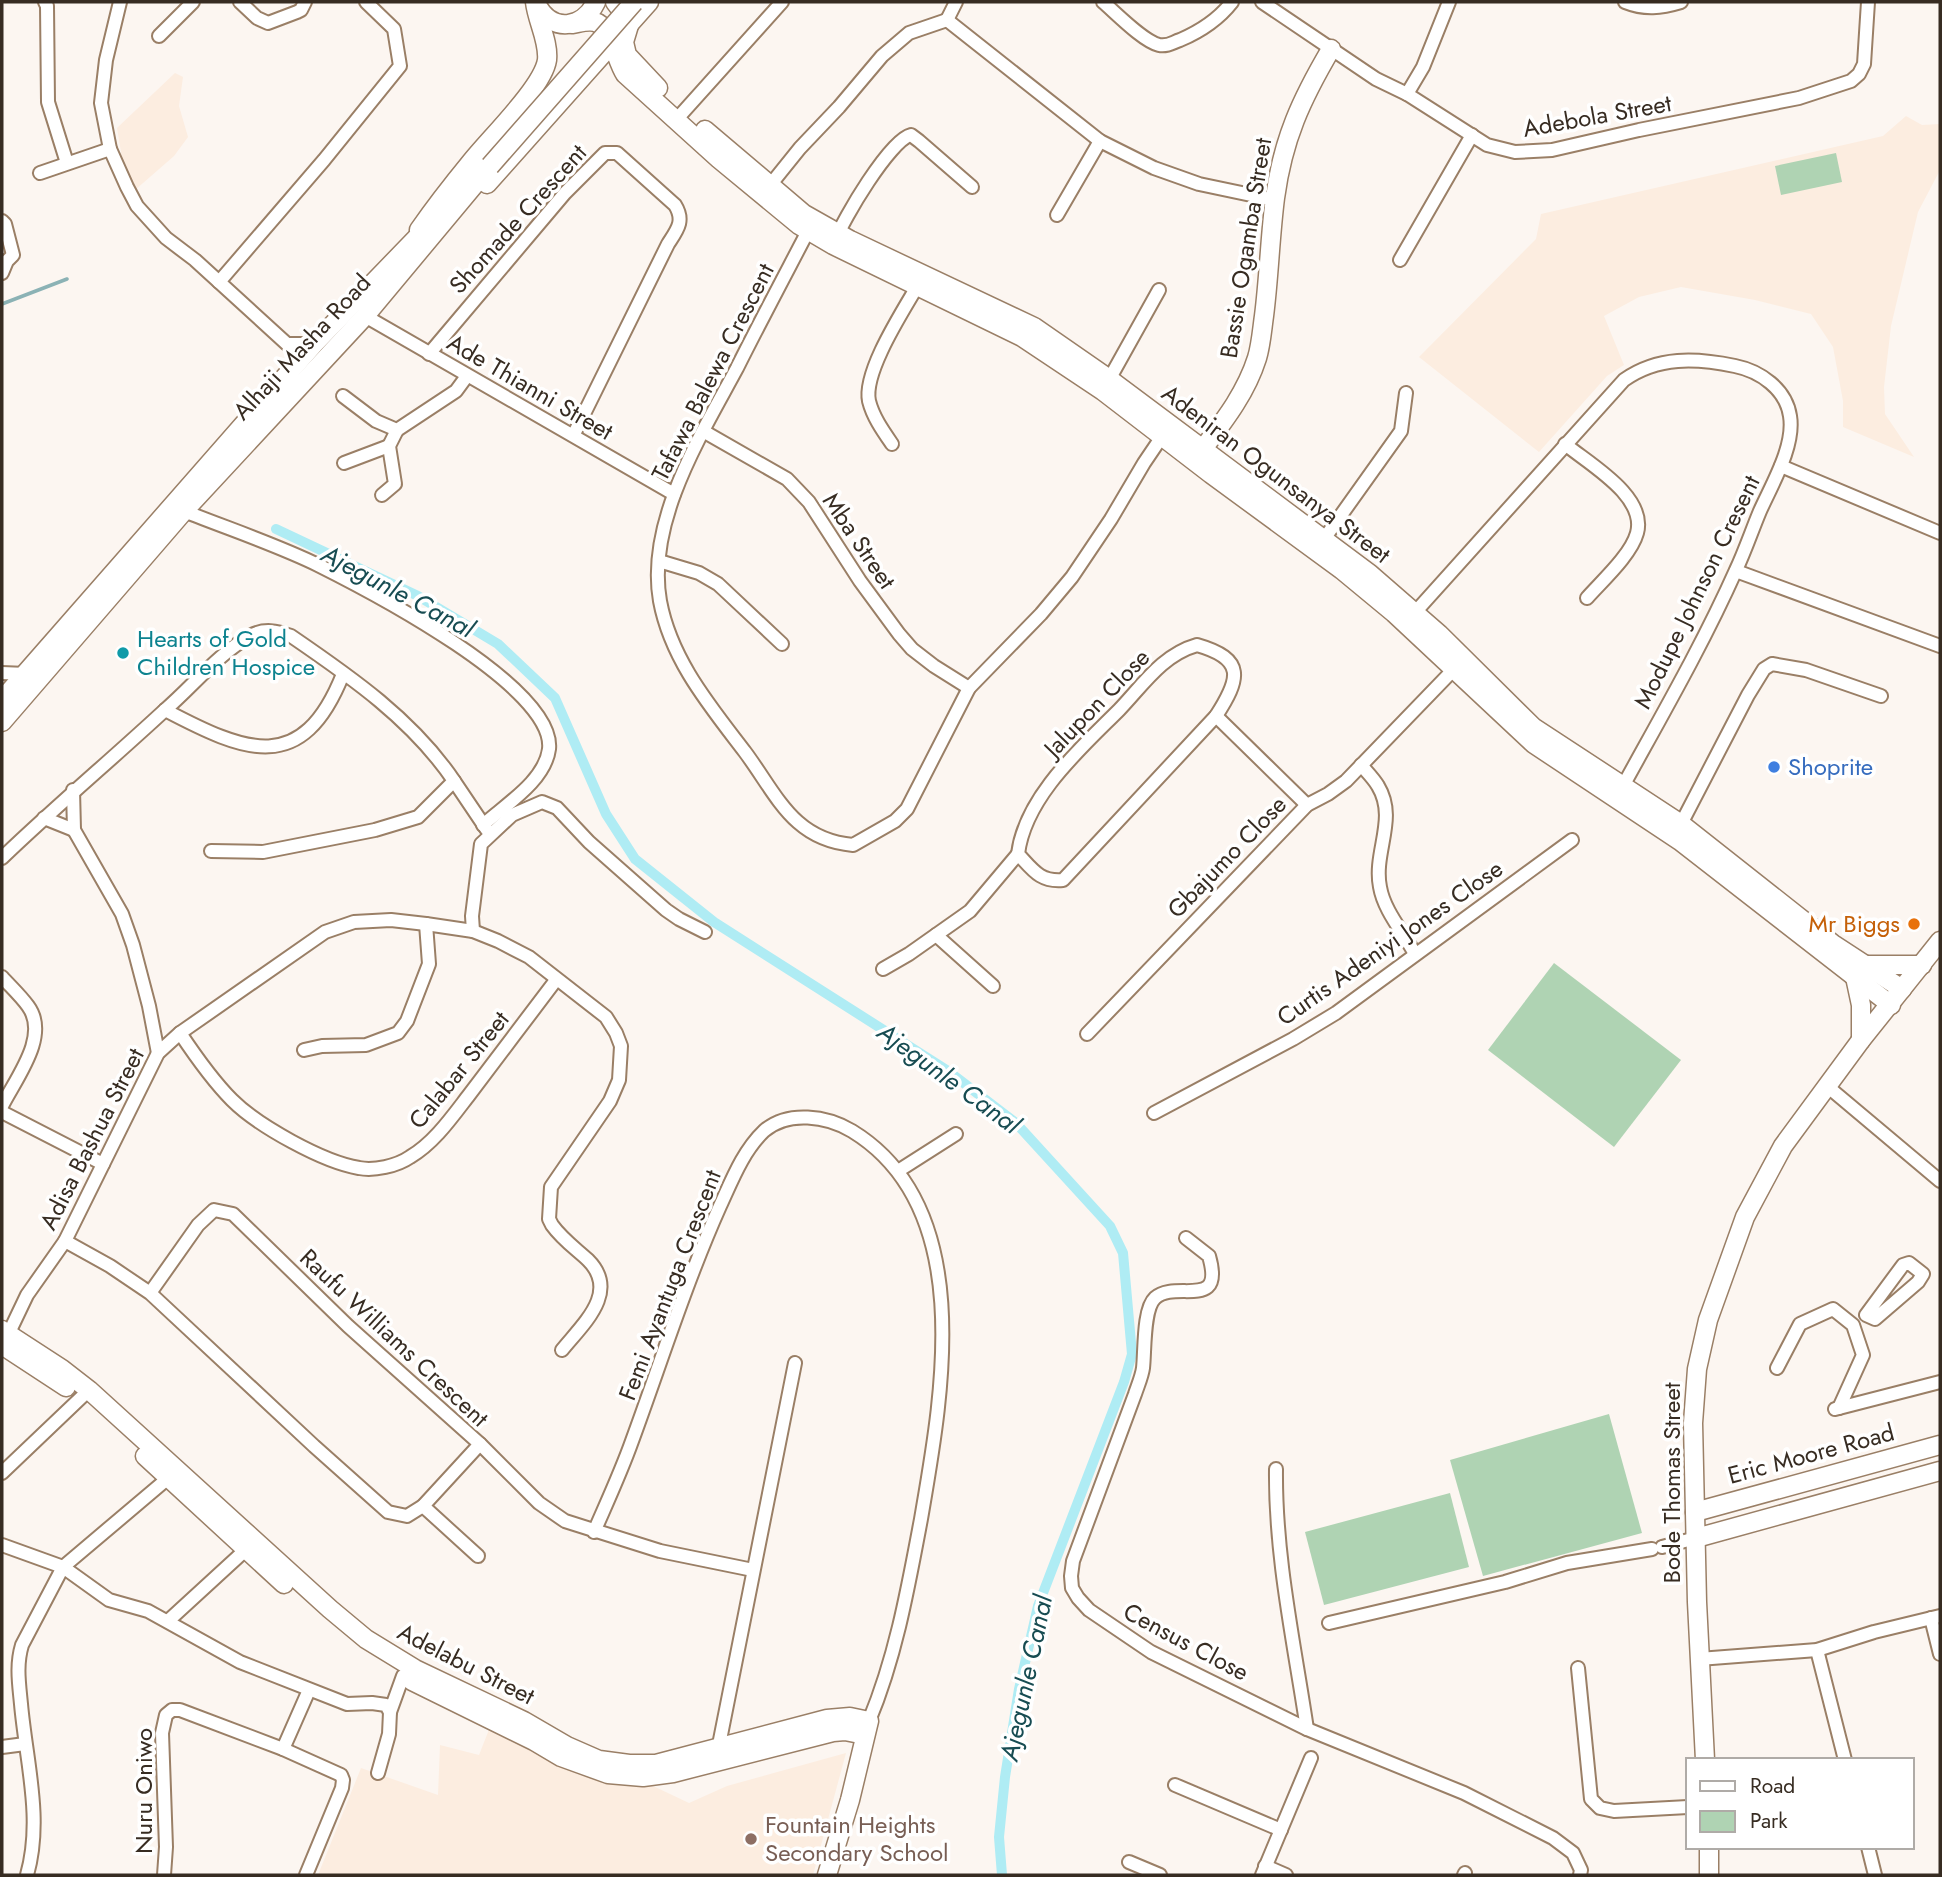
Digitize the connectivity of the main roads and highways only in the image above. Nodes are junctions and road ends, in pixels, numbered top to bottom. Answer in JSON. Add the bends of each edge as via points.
{"nodes":[{"id":1,"x":535,"y":2,"type":"edge"},
{"id":2,"x":596,"y":2,"type":"edge"},
{"id":3,"x":615,"y":2,"type":"edge"},
{"id":4,"x":625,"y":2,"type":"edge"},
{"id":5,"x":634,"y":2,"type":"edge"},
{"id":6,"x":649,"y":2,"type":"edge"},
{"id":7,"x":630,"y":22,"type":"junction"},
{"id":8,"x":572,"y":24,"type":"junction"},
{"id":9,"x":612,"y":43,"type":"junction"},
{"id":10,"x":1331,"y":49,"type":"road end"},
{"id":11,"x":680,"y":116,"type":"junction"},
{"id":12,"x":488,"y":164,"type":"junction"},
{"id":13,"x":766,"y":191,"type":"junction"},
{"id":14,"x":835,"y":239,"type":"junction"},
{"id":15,"x":414,"y":249,"type":"junction"},
{"id":16,"x":1106,"y":385,"type":"junction"},
{"id":17,"x":1166,"y":431,"type":"junction"},
{"id":18,"x":1202,"y":450,"type":"junction"},
{"id":19,"x":219,"y":461,"type":"junction"},
{"id":20,"x":185,"y":504,"type":"junction"},
{"id":21,"x":1410,"y":618,"type":"junction"},
{"id":22,"x":1459,"y":665,"type":"junction"},
{"id":23,"x":3,"y":692,"type":"edge"},
{"id":24,"x":2,"y":722,"type":"edge"},
{"id":25,"x":1720,"y":864,"type":"junction"},
{"id":26,"x":1940,"y":941,"type":"edge"},
{"id":27,"x":1922,"y":965,"type":"junction"},
{"id":28,"x":1859,"y":971,"type":"junction"},
{"id":29,"x":1902,"y":989,"type":"junction"},
{"id":30,"x":1891,"y":1005,"type":"junction"},
{"id":31,"x":1861,"y":1040,"type":"junction"},
{"id":32,"x":4,"y":1338,"type":"edge"},
{"id":33,"x":1940,"y":1444,"type":"edge"},
{"id":34,"x":1940,"y":1471,"type":"edge"},
{"id":35,"x":1695,"y":1512,"type":"junction"},
{"id":36,"x":1696,"y":1538,"type":"junction"},
{"id":37,"x":1705,"y":1758,"type":"edge"},
{"id":38,"x":1709,"y":1849,"type":"edge"},
{"id":39,"x":827,"y":1875,"type":"edge"},
{"id":40,"x":1709,"y":1875,"type":"edge"}],
"edges":[{"from":1,"to":8,"type":"main road","via":[[550,20]]},
{"from":1,"to":15,"type":"main road","via":[[547,47],[543,72],[440,200]]},
{"from":2,"to":8,"type":"main road","via":[[582,20]]},
{"from":3,"to":7,"type":"main road"},
{"from":4,"to":12,"type":"main road","name":"Alhaji Masha Road"},
{"from":5,"to":12,"type":"main road","name":"Alhaji Masha Road","bridge":true},
{"from":6,"to":7,"type":"main road"},
{"from":7,"to":9,"type":"main road"},
{"from":7,"to":11,"type":"main road","name":"Adeniran Ogunsanya Street","via":[[624,42],[627,55]]},
{"from":8,"to":9,"type":"main road","via":[[596,22]]},
{"from":9,"to":11,"type":"main road","name":"Adeniran Ogunsanya Street","via":[[625,74]]},
{"from":9,"to":15,"type":"main road","via":[[446,230]]},
{"from":10,"to":18,"type":"main road","name":"Bassie Ogamba Street","via":[[1302,99],[1281,162],[1258,356],[1236,404]]},
{"from":11,"to":13,"type":"main road","name":"Adeniran Ogunsanya Street"},
{"from":12,"to":15,"type":"main road","name":"Alhaji Masha Road"},
{"from":13,"to":14,"type":"main road","name":"Adeniran Ogunsanya Street"},
{"from":13,"to":14,"type":"main road","name":"Adeniran Ogunsanya Street","via":[[808,231]]},
{"from":14,"to":16,"type":"main road","name":"Adeniran Ogunsanya Street"},
{"from":14,"to":16,"type":"main road","name":"Adeniran Ogunsanya Street","via":[[1034,327]]},
{"from":15,"to":19,"type":"main road","name":"Alhaji Masha Road","via":[[314,344]]},
{"from":15,"to":19,"type":"main road","name":"Alhaji Masha Road","via":[[365,316]]},
{"from":16,"to":17,"type":"main road","name":"Adeniran Ogunsanya Street"},
{"from":17,"to":18,"type":"main road","name":"Adeniran Ogunsanya Street"},
{"from":17,"to":21,"type":"main road","name":"Adeniran Ogunsanya Street","via":[[1210,474]]},
{"from":18,"to":21,"type":"main road","name":"Adeniran Ogunsanya Street","via":[[1370,574]]},
{"from":19,"to":20,"type":"main road","name":"Alhaji Masha Road"},
{"from":20,"to":23,"type":"main road","name":"Alhaji Masha Road","via":[[26,674]]},
{"from":20,"to":24,"type":"main road","name":"Alhaji Masha Road"},
{"from":21,"to":22,"type":"main road","name":"Adeniran Ogunsanya Street"},
{"from":22,"to":25,"type":"main road","name":"Adeniran Ogunsanya Street","via":[[1533,727],[1681,824]]},
{"from":22,"to":25,"type":"main road","name":"Adeniran Ogunsanya Street","via":[[1534,744]]},
{"from":25,"to":28,"type":"main road","name":"Adeniran Ogunsanya Street"},
{"from":26,"to":27,"type":"main road","name":"Bode Thomas Street"},
{"from":27,"to":28,"type":"main road"},
{"from":27,"to":29,"type":"main road","name":"Bode Thomas Street"},
{"from":28,"to":29,"type":"main road","name":"Adeniran Ogunsanya Street"},
{"from":28,"to":30,"type":"main road","name":"Adeniran Ogunsanya Street"},
{"from":28,"to":31,"type":"main road"},
{"from":29,"to":30,"type":"main road","name":"Bode Thomas Street"},
{"from":30,"to":31,"type":"main road","name":"Bode Thomas Street"},
{"from":31,"to":35,"type":"main road","name":"Bode Thomas Street","via":[[1783,1146],[1750,1207],[1723,1272],[1697,1369]]},
{"from":32,"to":39,"type":"main road","name":"Adelabu Street","via":[[54,1378],[85,1395],[360,1647],[561,1757],[608,1774],[643,1777],[673,1773],[717,1755],[845,1731],[870,1721]]},
{"from":33,"to":35,"type":"main road","name":"Eric Moore Road"},
{"from":34,"to":36,"type":"main road","name":"Eric Moore Road"},
{"from":35,"to":36,"type":"main road","name":"Bode Thomas Street"},
{"from":36,"to":37,"type":"main road","name":"Bode Thomas Street"},
{"from":38,"to":40,"type":"main road"}]}
